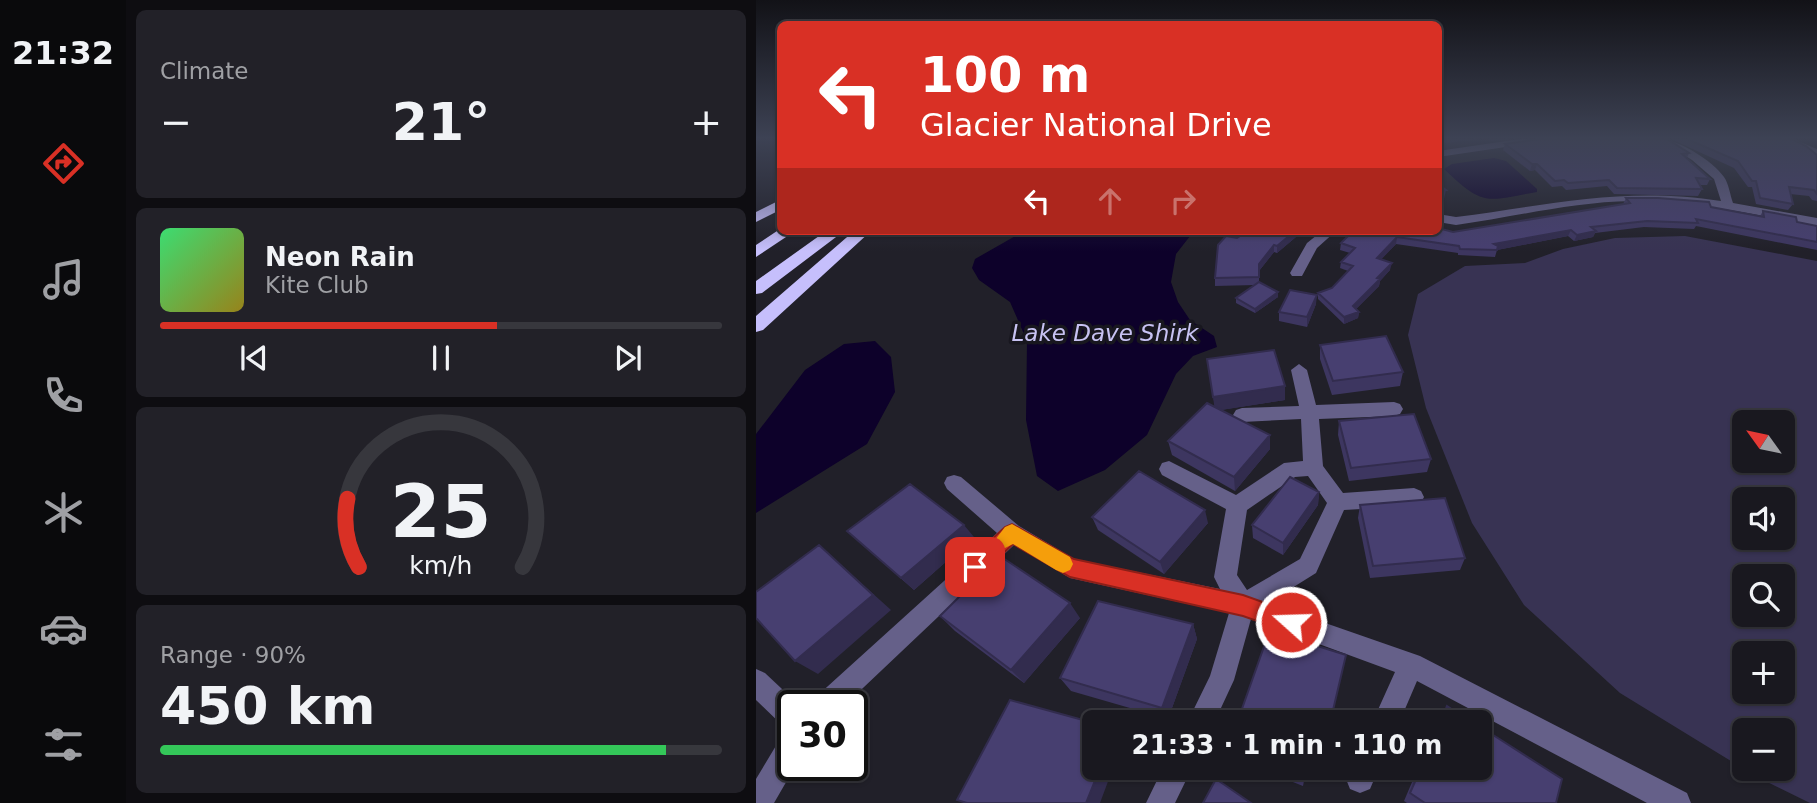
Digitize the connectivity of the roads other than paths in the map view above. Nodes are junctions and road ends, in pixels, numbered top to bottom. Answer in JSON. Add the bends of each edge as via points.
{"nodes":[{"id":1,"x":1718,"y":176,"type":"edge"},
{"id":2,"x":777,"y":206,"type":"edge"},
{"id":3,"x":1728,"y":206,"type":"junction"},
{"id":4,"x":758,"y":217,"type":"edge"},
{"id":5,"x":1442,"y":219,"type":"edge"},
{"id":6,"x":1817,"y":222,"type":"edge"},
{"id":7,"x":781,"y":235,"type":"edge"},
{"id":8,"x":830,"y":235,"type":"edge"},
{"id":9,"x":858,"y":235,"type":"edge"},
{"id":10,"x":1325,"y":235,"type":"edge"},
{"id":11,"x":756,"y":251,"type":"edge"},
{"id":12,"x":1297,"y":274,"type":"dead end"},
{"id":13,"x":756,"y":289,"type":"edge"},
{"id":14,"x":756,"y":326,"type":"edge"},
{"id":15,"x":1299,"y":370,"type":"dead end"},
{"id":16,"x":1394,"y":409,"type":"dead end"},
{"id":17,"x":1309,"y":411,"type":"junction"},
{"id":18,"x":1242,"y":415,"type":"dead end"},
{"id":19,"x":1313,"y":468,"type":"junction"},
{"id":20,"x":1169,"y":469,"type":"dead end"},
{"id":21,"x":954,"y":483,"type":"dead end"},
{"id":22,"x":1414,"y":497,"type":"dead end"},
{"id":23,"x":1338,"y":502,"type":"junction"},
{"id":24,"x":1237,"y":505,"type":"junction"},
{"id":25,"x":1012,"y":533,"type":"junction"},
{"id":26,"x":1243,"y":605,"type":"junction"},
{"id":27,"x":1411,"y":665,"type":"junction"},
{"id":28,"x":756,"y":682,"type":"edge"},
{"id":29,"x":842,"y":690,"type":"edge"},
{"id":30,"x":777,"y":702,"type":"edge"},
{"id":31,"x":1206,"y":710,"type":"edge"},
{"id":32,"x":1391,"y":710,"type":"edge"},
{"id":33,"x":777,"y":771,"type":"edge"},
{"id":34,"x":1172,"y":780,"type":"edge"},
{"id":35,"x":758,"y":803,"type":"edge"},
{"id":36,"x":1160,"y":803,"type":"edge"},
{"id":37,"x":1677,"y":803,"type":"edge"}],
"edges":[{"from":1,"to":3,"type":"street"},
{"from":2,"to":4,"type":"highway"},
{"from":3,"to":5,"type":"street","via":[[1652,197],[1605,198],[1496,216]]},
{"from":3,"to":6,"type":"street"},
{"from":7,"to":11,"type":"highway"},
{"from":8,"to":13,"type":"highway"},
{"from":9,"to":14,"type":"highway"},
{"from":10,"to":12,"type":"street","via":[[1311,246]]},
{"from":15,"to":17,"type":"street"},
{"from":16,"to":17,"type":"street"},
{"from":17,"to":18,"type":"street"},
{"from":17,"to":19,"type":"street"},
{"from":19,"to":23,"type":"street"},
{"from":19,"to":24,"type":"street","via":[[1291,469]]},
{"from":20,"to":24,"type":"street"},
{"from":21,"to":25,"type":"street"},
{"from":22,"to":23,"type":"street"},
{"from":23,"to":26,"type":"street","via":[[1308,566]]},
{"from":24,"to":26,"type":"street","via":[[1225,577]]},
{"from":25,"to":26,"type":"street","via":[[1070,568]]},
{"from":25,"to":29,"type":"street"},
{"from":26,"to":27,"type":"street"},
{"from":26,"to":31,"type":"street","via":[[1221,680]]},
{"from":27,"to":32,"type":"street"},
{"from":27,"to":37,"type":"street"},
{"from":28,"to":30,"type":"street"},
{"from":33,"to":35,"type":"street"},
{"from":34,"to":36,"type":"street"}]}
